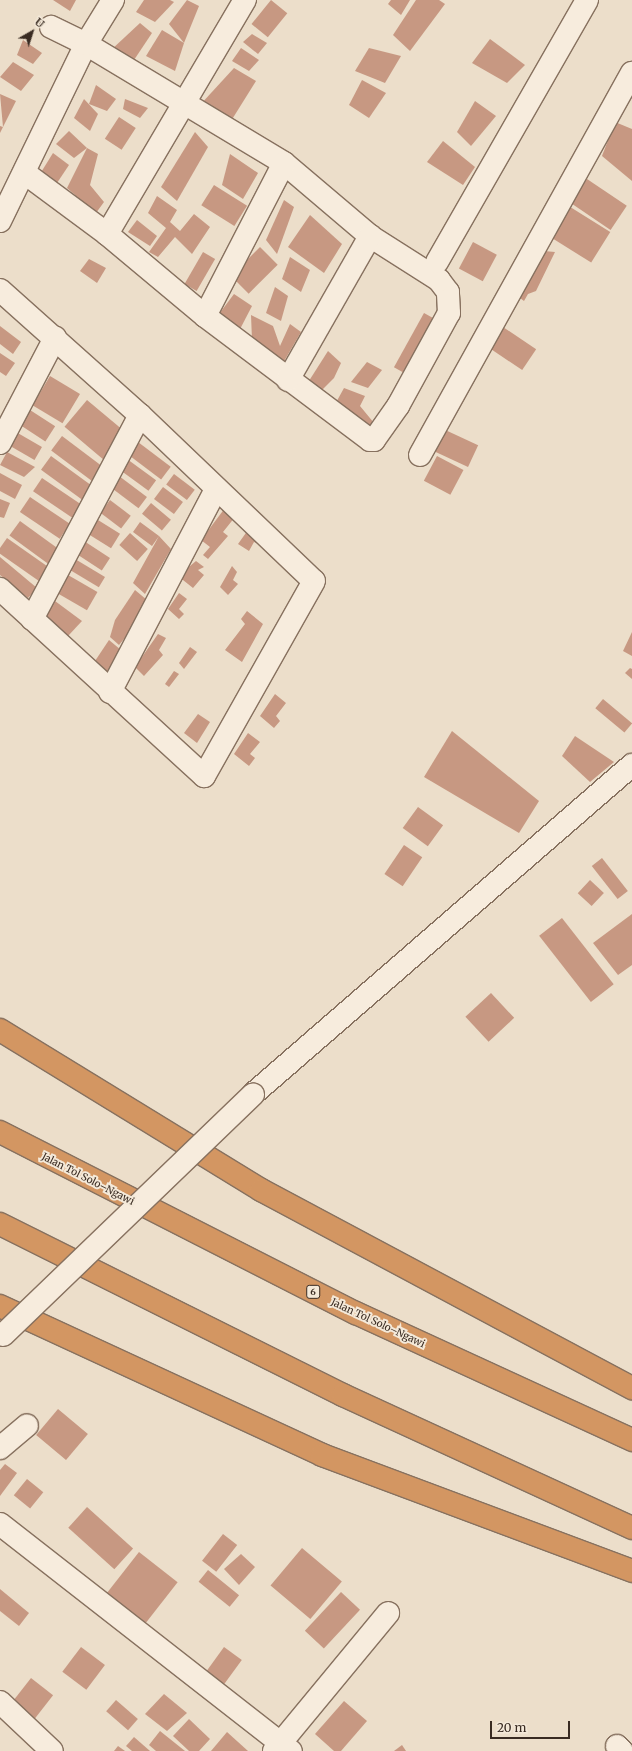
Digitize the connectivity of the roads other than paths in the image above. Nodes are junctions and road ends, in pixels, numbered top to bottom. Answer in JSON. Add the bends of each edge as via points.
{"nodes":[{"id":1,"x":113,"y":0,"type":"edge"},
{"id":2,"x":245,"y":0,"type":"edge"},
{"id":3,"x":587,"y":0,"type":"edge"},
{"id":4,"x":51,"y":27,"type":"dead end"},
{"id":5,"x":86,"y":44,"type":"junction"},
{"id":6,"x":632,"y":73,"type":"edge"},
{"id":7,"x":184,"y":103,"type":"junction"},
{"id":8,"x":284,"y":163,"type":"junction"},
{"id":9,"x":26,"y":174,"type":"junction"},
{"id":10,"x":0,"y":221,"type":"edge"},
{"id":11,"x":107,"y":234,"type":"junction"},
{"id":12,"x":370,"y":236,"type":"junction"},
{"id":13,"x":438,"y":262,"type":"dead end"},
{"id":14,"x":0,"y":290,"type":"edge"},
{"id":15,"x":205,"y":316,"type":"junction"},
{"id":16,"x":55,"y":338,"type":"junction"},
{"id":17,"x":288,"y":380,"type":"junction"},
{"id":18,"x":140,"y":415,"type":"junction"},
{"id":19,"x":0,"y":443,"type":"edge"},
{"id":20,"x":420,"y":455,"type":"dead end"},
{"id":21,"x":216,"y":489,"type":"junction"},
{"id":22,"x":0,"y":589,"type":"edge"},
{"id":23,"x":32,"y":619,"type":"junction"},
{"id":24,"x":110,"y":692,"type":"junction"},
{"id":25,"x":632,"y":765,"type":"edge"},
{"id":26,"x":0,"y":1030,"type":"edge"},
{"id":27,"x":0,"y":1132,"type":"edge"},
{"id":28,"x":0,"y":1224,"type":"edge"},
{"id":29,"x":0,"y":1306,"type":"edge"},
{"id":30,"x":2,"y":1336,"type":"edge"},
{"id":31,"x":632,"y":1388,"type":"edge"},
{"id":32,"x":27,"y":1425,"type":"dead end"},
{"id":33,"x":632,"y":1440,"type":"edge"},
{"id":34,"x":0,"y":1448,"type":"edge"},
{"id":35,"x":0,"y":1524,"type":"edge"},
{"id":36,"x":631,"y":1524,"type":"edge"},
{"id":37,"x":632,"y":1571,"type":"edge"},
{"id":38,"x":388,"y":1613,"type":"dead end"},
{"id":39,"x":0,"y":1702,"type":"edge"},
{"id":40,"x":282,"y":1748,"type":"edge"},
{"id":41,"x":52,"y":1751,"type":"edge"}],
"edges":[{"from":1,"to":5,"type":"street"},
{"from":2,"to":7,"type":"street"},
{"from":3,"to":13,"type":"street"},
{"from":4,"to":5,"type":"street"},
{"from":5,"to":7,"type":"street"},
{"from":5,"to":9,"type":"street"},
{"from":6,"to":20,"type":"street"},
{"from":7,"to":8,"type":"street"},
{"from":7,"to":11,"type":"street"},
{"from":8,"to":12,"type":"street"},
{"from":8,"to":15,"type":"street"},
{"from":9,"to":10,"type":"street"},
{"from":9,"to":11,"type":"street"},
{"from":11,"to":15,"type":"street"},
{"from":12,"to":17,"type":"street"},
{"from":12,"to":17,"type":"street","via":[[439,280],[446,288],[449,299],[449,313],[398,406],[379,434],[370,440]]},
{"from":14,"to":16,"type":"street"},
{"from":15,"to":17,"type":"street"},
{"from":16,"to":18,"type":"street"},
{"from":16,"to":19,"type":"street"},
{"from":18,"to":21,"type":"street"},
{"from":18,"to":23,"type":"street"},
{"from":21,"to":24,"type":"street"},
{"from":21,"to":24,"type":"street","via":[[311,576],[313,586],[207,775],[199,774]]},
{"from":22,"to":23,"type":"street"},
{"from":23,"to":24,"type":"street"},
{"from":25,"to":30,"type":"street","bridge":true,"via":[[253,1094]]},
{"from":26,"to":31,"type":"highway","via":[[261,1190]]},
{"from":27,"to":33,"type":"highway","name":"Jalan Tol Solo–Ngawi","number":"6","via":[[356,1313]]},
{"from":28,"to":36,"type":"highway","via":[[342,1395]]},
{"from":29,"to":37,"type":"highway","via":[[322,1455]]},
{"from":32,"to":34,"type":"street"},
{"from":35,"to":40,"type":"street"},
{"from":38,"to":40,"type":"street"},
{"from":39,"to":41,"type":"street"}]}
